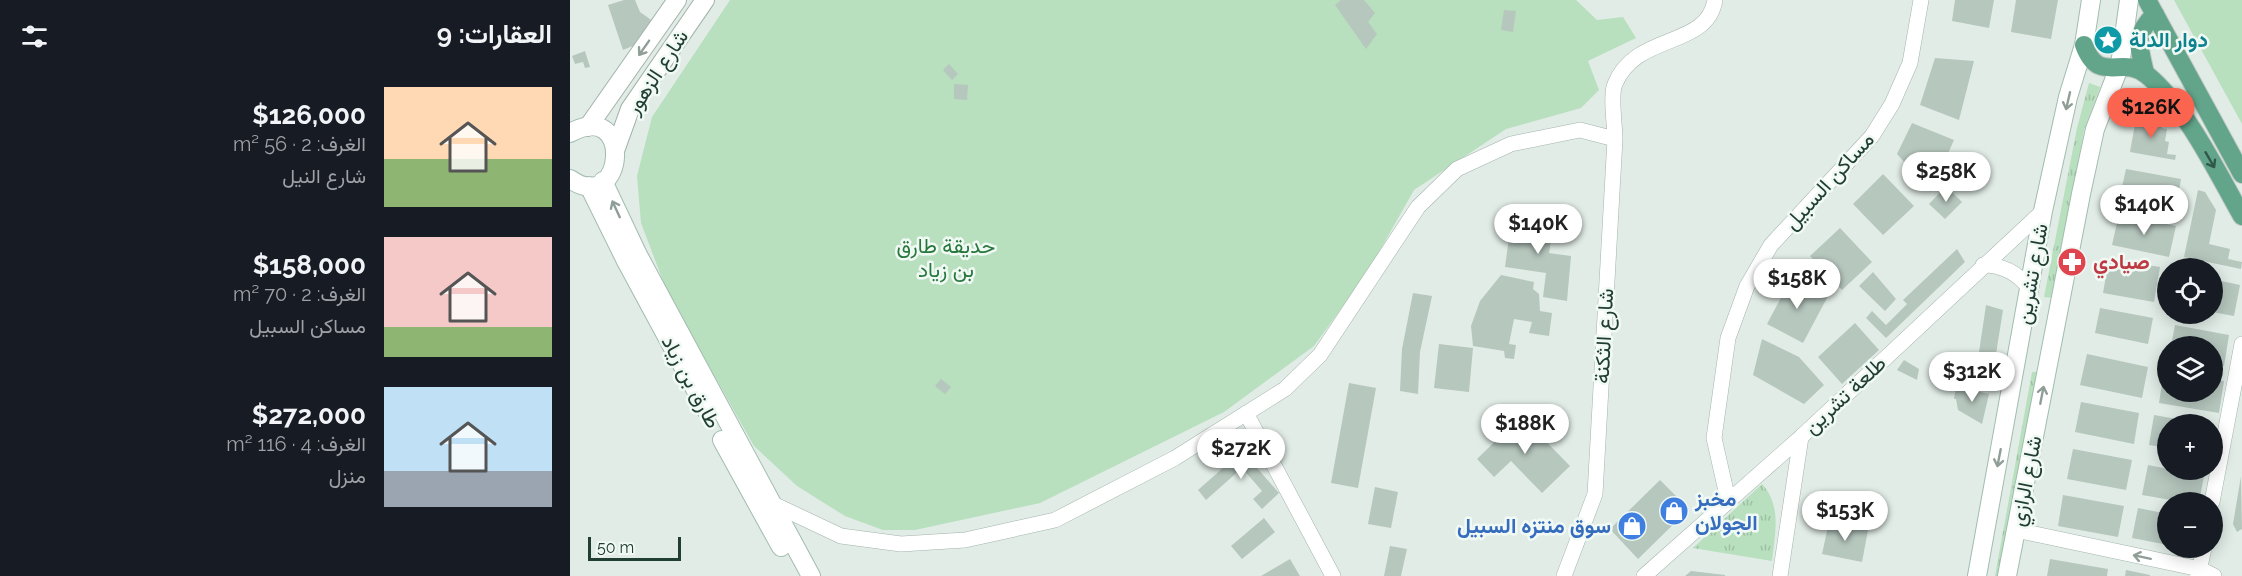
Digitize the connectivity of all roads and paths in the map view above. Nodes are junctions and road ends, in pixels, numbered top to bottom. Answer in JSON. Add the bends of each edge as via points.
{"nodes":[{"id":1,"x":677,"y":0,"type":"edge"},
{"id":2,"x":705,"y":0,"type":"edge"},
{"id":3,"x":1715,"y":0,"type":"edge"},
{"id":4,"x":1920,"y":0,"type":"edge"},
{"id":5,"x":2091,"y":0,"type":"edge"},
{"id":6,"x":2129,"y":0,"type":"edge"},
{"id":7,"x":2151,"y":7,"type":"edge"},
{"id":8,"x":2084,"y":45,"type":"junction"},
{"id":9,"x":2120,"y":65,"type":"junction"},
{"id":10,"x":2145,"y":73,"type":"junction"},
{"id":11,"x":588,"y":127,"type":"junction"},
{"id":12,"x":570,"y":133,"type":"edge"},
{"id":13,"x":1615,"y":139,"type":"junction"},
{"id":14,"x":616,"y":148,"type":"junction"},
{"id":15,"x":2242,"y":174,"type":"edge"},
{"id":16,"x":581,"y":184,"type":"edge"},
{"id":17,"x":2043,"y":210,"type":"junction"},
{"id":18,"x":2242,"y":216,"type":"edge"},
{"id":19,"x":1983,"y":265,"type":"junction"},
{"id":20,"x":2030,"y":289,"type":"junction"},
{"id":21,"x":2242,"y":344,"type":"edge"},
{"id":22,"x":2019,"y":351,"type":"junction"},
{"id":23,"x":2050,"y":357,"type":"junction"},
{"id":24,"x":1246,"y":413,"type":"junction"},
{"id":25,"x":1801,"y":437,"type":"junction"},
{"id":26,"x":2214,"y":492,"type":"edge"},
{"id":27,"x":1728,"y":500,"type":"junction"},
{"id":28,"x":771,"y":503,"type":"junction"},
{"id":29,"x":2016,"y":530,"type":"junction"},
{"id":30,"x":2202,"y":558,"type":"edge"},
{"id":31,"x":1570,"y":560,"type":"junction"},
{"id":32,"x":2199,"y":573,"type":"edge"},
{"id":33,"x":797,"y":576,"type":"edge"},
{"id":34,"x":812,"y":576,"type":"edge"},
{"id":35,"x":1334,"y":576,"type":"edge"},
{"id":36,"x":1564,"y":576,"type":"edge"},
{"id":37,"x":1578,"y":576,"type":"edge"},
{"id":38,"x":1644,"y":576,"type":"edge"},
{"id":39,"x":1780,"y":576,"type":"edge"},
{"id":40,"x":1977,"y":576,"type":"edge"},
{"id":41,"x":2007,"y":576,"type":"edge"},
{"id":42,"x":2214,"y":576,"type":"edge"}],
"edges":[{"from":1,"to":11,"type":"main road","name":"شارع الزهور","one_way":true},
{"from":2,"to":14,"type":"main road","name":"شارع الزهور","via":[[630,109]]},
{"from":3,"to":13,"type":"street","name":"شارع الثكنة","via":[[1713,11],[1695,32],[1665,41],[1630,60],[1614,86]]},
{"from":4,"to":27,"type":"street","name":"مساكن السبيل","via":[[1910,63],[1892,104],[1872,136],[1771,245],[1747,286],[1728,338],[1714,438]]},
{"from":5,"to":8,"type":"main road","name":"شارع تشرين"},
{"from":6,"to":9,"type":"main road","name":"شارع الرازي"},
{"from":7,"to":10,"type":"main road","via":[[2139,34]]},
{"from":7,"to":15,"type":"main road"},
{"from":8,"to":9,"type":"main road","via":[[2089,60],[2099,67]]},
{"from":8,"to":17,"type":"main road","name":"شارع تشرين","one_way":true},
{"from":9,"to":10,"type":"main road"},
{"from":9,"to":23,"type":"main road","name":"شارع الرازي","via":[[2095,129]]},
{"from":10,"to":18,"type":"main road","one_way":true,"via":[[2164,92],[2203,147]]},
{"from":11,"to":12,"type":"main road"},
{"from":11,"to":14,"type":"main road","via":[[606,133]]},
{"from":13,"to":24,"type":"street","via":[[1580,130],[1511,144],[1457,170],[1418,207],[1320,355],[1285,389]]},
{"from":13,"to":31,"type":"street","name":"شارع الثكنة","via":[[1596,494]]},
{"from":14,"to":16,"type":"main road","name":"شارع الزهور","via":[[615,167]]},
{"from":28,"to":16,"type":"main road","one_way":true,"via":[[638,255]]},
{"from":16,"to":33,"type":"main road","name":"طارق بن زياد"},
{"from":17,"to":19,"type":"street","name":"طلعة تشرين"},
{"from":17,"to":20,"type":"main road","name":"شارع تشرين"},
{"from":19,"to":20,"type":"street","via":[[2006,268]]},
{"from":19,"to":25,"type":"street","name":"طلعة تشرين"},
{"from":20,"to":22,"type":"main road","name":"شارع تشرين"},
{"from":21,"to":26,"type":"street"},
{"from":22,"to":23,"type":"main road"},
{"from":22,"to":40,"type":"main road","name":"شارع تشرين","one_way":true},
{"from":29,"to":23,"type":"main road","name":"شارع الرازي","one_way":true},
{"from":24,"to":28,"type":"street","via":[[1175,458],[1055,520],[965,540],[902,544],[841,536]]},
{"from":24,"to":35,"type":"street"},
{"from":25,"to":27,"type":"street","name":"طلعة تشرين"},
{"from":25,"to":39,"type":"street"},
{"from":27,"to":38,"type":"street","name":"طلعة تشرين"},
{"from":28,"to":34,"type":"main road"},
{"from":32,"to":29,"type":"street","one_way":true},
{"from":29,"to":41,"type":"main road","name":"شارع الرازي"},
{"from":30,"to":32,"type":"street"},
{"from":31,"to":36,"type":"street","name":"شارع الثكنة"},
{"from":31,"to":37,"type":"street"},
{"from":32,"to":42,"type":"street"}]}
